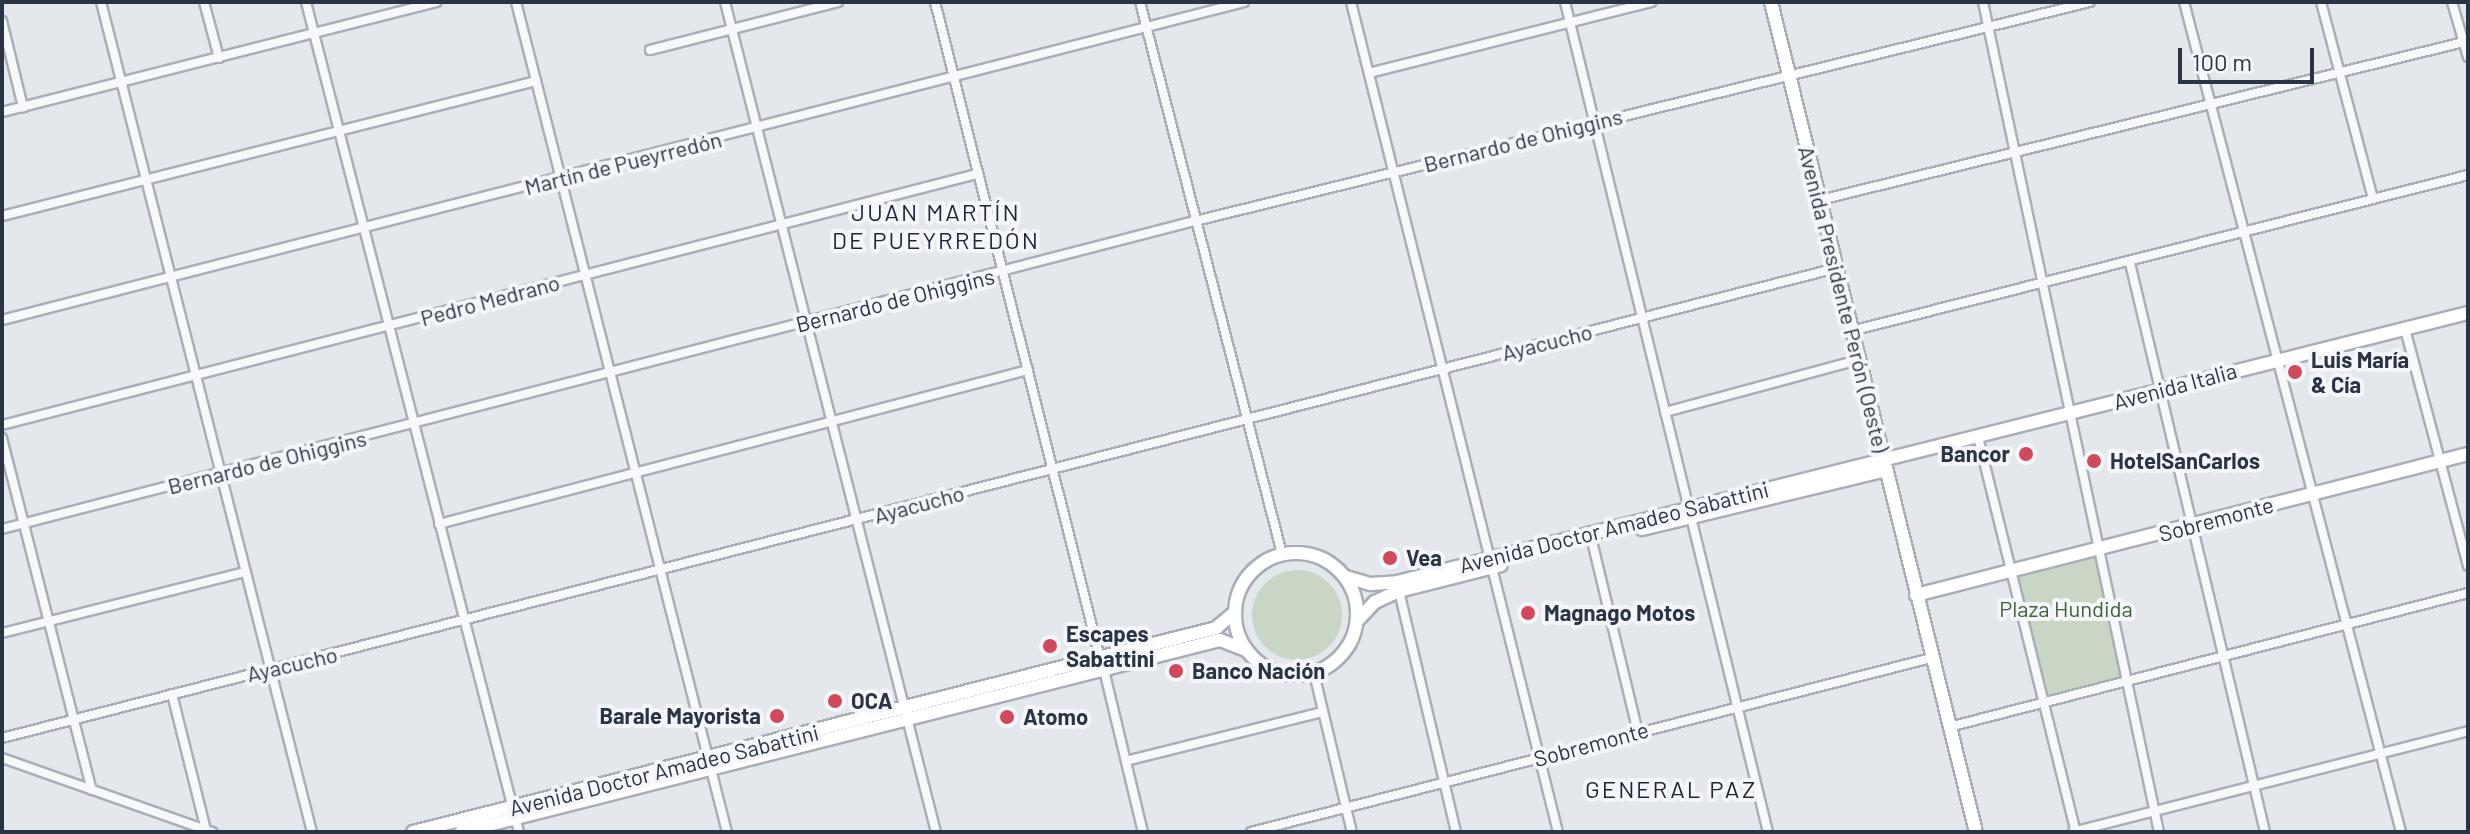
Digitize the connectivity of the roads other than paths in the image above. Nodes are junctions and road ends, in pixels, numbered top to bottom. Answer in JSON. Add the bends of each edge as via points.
{"nodes":[{"id":1,"x":101,"y":2,"type":"edge"},
{"id":2,"x":204,"y":2,"type":"edge"},
{"id":3,"x":306,"y":2,"type":"edge"},
{"id":4,"x":436,"y":2,"type":"edge"},
{"id":5,"x":516,"y":2,"type":"edge"},
{"id":6,"x":725,"y":2,"type":"edge"},
{"id":7,"x":838,"y":2,"type":"edge"},
{"id":8,"x":935,"y":2,"type":"edge"},
{"id":9,"x":1140,"y":2,"type":"edge"},
{"id":10,"x":1244,"y":2,"type":"edge"},
{"id":11,"x":1351,"y":2,"type":"edge"},
{"id":12,"x":1565,"y":2,"type":"edge"},
{"id":13,"x":1651,"y":2,"type":"edge"},
{"id":14,"x":1771,"y":2,"type":"edge"},
{"id":15,"x":1983,"y":2,"type":"edge"},
{"id":16,"x":2090,"y":2,"type":"edge"},
{"id":17,"x":2184,"y":2,"type":"edge"},
{"id":18,"x":2321,"y":2,"type":"edge"},
{"id":19,"x":2452,"y":2,"type":"edge"},
{"id":20,"x":411,"y":5,"type":"edge"},
{"id":21,"x":2,"y":21,"type":"edge"},
{"id":22,"x":1570,"y":23,"type":"junction"},
{"id":23,"x":1148,"y":28,"type":"junction"},
{"id":24,"x":1989,"y":28,"type":"junction"},
{"id":25,"x":731,"y":30,"type":"junction"},
{"id":26,"x":314,"y":34,"type":"junction"},
{"id":27,"x":2466,"y":42,"type":"edge"},
{"id":28,"x":650,"y":50,"type":"dead end"},
{"id":29,"x":2468,"y":57,"type":"edge"},
{"id":30,"x":219,"y":58,"type":"junction"},
{"id":31,"x":1369,"y":73,"type":"junction"},
{"id":32,"x":1788,"y":73,"type":"junction"},
{"id":33,"x":2340,"y":75,"type":"junction"},
{"id":34,"x":953,"y":77,"type":"junction"},
{"id":35,"x":536,"y":81,"type":"junction"},
{"id":36,"x":121,"y":82,"type":"junction"},
{"id":37,"x":2212,"y":106,"type":"junction"},
{"id":38,"x":23,"y":107,"type":"junction"},
{"id":39,"x":2,"y":112,"type":"edge"},
{"id":40,"x":1594,"y":122,"type":"junction"},
{"id":41,"x":756,"y":129,"type":"junction"},
{"id":42,"x":339,"y":131,"type":"junction"},
{"id":43,"x":2014,"y":154,"type":"junction"},
{"id":44,"x":1393,"y":173,"type":"junction"},
{"id":45,"x":977,"y":174,"type":"junction"},
{"id":46,"x":2468,"y":175,"type":"edge"},
{"id":47,"x":560,"y":179,"type":"junction"},
{"id":48,"x":146,"y":181,"type":"junction"},
{"id":49,"x":2373,"y":199,"type":"junction"},
{"id":50,"x":1820,"y":200,"type":"junction"},
{"id":51,"x":2,"y":216,"type":"edge"},
{"id":52,"x":1195,"y":221,"type":"junction"},
{"id":53,"x":781,"y":226,"type":"junction"},
{"id":54,"x":364,"y":229,"type":"junction"},
{"id":55,"x":2244,"y":233,"type":"junction"},
{"id":56,"x":2130,"y":263,"type":"junction"},
{"id":57,"x":1836,"y":268,"type":"junction"},
{"id":58,"x":1002,"y":272,"type":"junction"},
{"id":59,"x":585,"y":275,"type":"junction"},
{"id":60,"x":170,"y":277,"type":"junction"},
{"id":61,"x":2043,"y":283,"type":"junction"},
{"id":62,"x":2468,"y":313,"type":"edge"},
{"id":63,"x":1643,"y":317,"type":"junction"},
{"id":64,"x":2,"y":320,"type":"edge"},
{"id":65,"x":806,"y":323,"type":"junction"},
{"id":66,"x":389,"y":326,"type":"junction"},
{"id":67,"x":2405,"y":329,"type":"junction"},
{"id":68,"x":1851,"y":331,"type":"junction"},
{"id":69,"x":1858,"y":360,"type":"junction"},
{"id":70,"x":2276,"y":360,"type":"junction"},
{"id":71,"x":1442,"y":369,"type":"junction"},
{"id":72,"x":1028,"y":370,"type":"junction"},
{"id":73,"x":610,"y":372,"type":"junction"},
{"id":74,"x":194,"y":376,"type":"junction"},
{"id":75,"x":2158,"y":390,"type":"junction"},
{"id":76,"x":1665,"y":412,"type":"junction"},
{"id":77,"x":2070,"y":414,"type":"junction"},
{"id":78,"x":1246,"y":417,"type":"junction"},
{"id":79,"x":831,"y":420,"type":"junction"},
{"id":80,"x":413,"y":424,"type":"junction"},
{"id":81,"x":2,"y":425,"type":"edge"},
{"id":82,"x":1978,"y":437,"type":"junction"},
{"id":83,"x":2,"y":438,"type":"edge"},
{"id":84,"x":2468,"y":454,"type":"edge"},
{"id":85,"x":2441,"y":461,"type":"junction"},
{"id":86,"x":1884,"y":465,"type":"junction"},
{"id":87,"x":1052,"y":469,"type":"junction"},
{"id":88,"x":635,"y":470,"type":"junction"},
{"id":89,"x":221,"y":474,"type":"junction"},
{"id":90,"x":2312,"y":494,"type":"junction"},
{"id":91,"x":1689,"y":513,"type":"junction"},
{"id":92,"x":857,"y":520,"type":"junction"},
{"id":93,"x":23,"y":523,"type":"junction"},
{"id":94,"x":439,"y":524,"type":"junction"},
{"id":95,"x":2191,"y":525,"type":"junction"},
{"id":96,"x":2,"y":529,"type":"edge"},
{"id":97,"x":1592,"y":541,"type":"junction"},
{"id":98,"x":2100,"y":549,"type":"junction"},
{"id":99,"x":1282,"y":554,"type":"junction"},
{"id":100,"x":1493,"y":562,"type":"junction"},
{"id":101,"x":2468,"y":566,"type":"edge"},
{"id":102,"x":660,"y":569,"type":"junction"},
{"id":103,"x":245,"y":572,"type":"junction"},
{"id":104,"x":2011,"y":572,"type":"junction"},
{"id":105,"x":1346,"y":577,"type":"junction"},
{"id":106,"x":1399,"y":591,"type":"junction"},
{"id":107,"x":2468,"y":593,"type":"edge"},
{"id":108,"x":1916,"y":595,"type":"junction"},
{"id":109,"x":1235,"y":612,"type":"junction"},
{"id":110,"x":464,"y":619,"type":"junction"},
{"id":111,"x":1358,"y":620,"type":"junction"},
{"id":112,"x":48,"y":621,"type":"junction"},
{"id":113,"x":2346,"y":626,"type":"junction"},
{"id":114,"x":2,"y":633,"type":"edge"},
{"id":115,"x":1246,"y":650,"type":"junction"},
{"id":116,"x":1931,"y":658,"type":"junction"},
{"id":117,"x":2223,"y":658,"type":"junction"},
{"id":118,"x":1102,"y":664,"type":"junction"},
{"id":119,"x":269,"y":668,"type":"junction"},
{"id":120,"x":1314,"y":673,"type":"junction"},
{"id":121,"x":2127,"y":682,"type":"junction"},
{"id":122,"x":172,"y":694,"type":"junction"},
{"id":123,"x":2045,"y":703,"type":"junction"},
{"id":124,"x":1737,"y":706,"type":"junction"},
{"id":125,"x":1322,"y":712,"type":"junction"},
{"id":126,"x":906,"y":714,"type":"junction"},
{"id":127,"x":74,"y":719,"type":"junction"},
{"id":128,"x":1949,"y":727,"type":"junction"},
{"id":129,"x":2468,"y":731,"type":"edge"},
{"id":130,"x":1638,"y":732,"type":"junction"},
{"id":131,"x":2,"y":738,"type":"edge"},
{"id":132,"x":2379,"y":754,"type":"junction"},
{"id":133,"x":2,"y":758,"type":"edge"},
{"id":134,"x":1540,"y":758,"type":"junction"},
{"id":135,"x":1126,"y":761,"type":"junction"},
{"id":136,"x":710,"y":765,"type":"junction"},
{"id":137,"x":1444,"y":783,"type":"junction"},
{"id":138,"x":2253,"y":785,"type":"junction"},
{"id":139,"x":92,"y":790,"type":"junction"},
{"id":140,"x":1347,"y":809,"type":"junction"},
{"id":141,"x":2154,"y":811,"type":"junction"},
{"id":142,"x":515,"y":813,"type":"junction"},
{"id":143,"x":209,"y":831,"type":"edge"},
{"id":144,"x":312,"y":832,"type":"edge"},
{"id":145,"x":413,"y":832,"type":"edge"},
{"id":146,"x":461,"y":832,"type":"edge"},
{"id":147,"x":519,"y":832,"type":"edge"},
{"id":148,"x":727,"y":832,"type":"edge"},
{"id":149,"x":936,"y":832,"type":"edge"},
{"id":150,"x":1143,"y":832,"type":"edge"},
{"id":151,"x":1251,"y":832,"type":"edge"},
{"id":152,"x":1352,"y":832,"type":"edge"},
{"id":153,"x":1456,"y":832,"type":"edge"},
{"id":154,"x":1558,"y":832,"type":"edge"},
{"id":155,"x":1768,"y":832,"type":"edge"},
{"id":156,"x":1976,"y":832,"type":"edge"},
{"id":157,"x":2075,"y":832,"type":"edge"},
{"id":158,"x":2159,"y":832,"type":"edge"},
{"id":159,"x":2265,"y":832,"type":"edge"},
{"id":160,"x":2401,"y":832,"type":"edge"}],
"edges":[{"from":1,"to":36,"type":"street"},
{"from":2,"to":30,"type":"street"},
{"from":3,"to":26,"type":"street"},
{"from":4,"to":20,"type":"street"},
{"from":5,"to":35,"type":"street"},
{"from":6,"to":25,"type":"street"},
{"from":7,"to":25,"type":"street"},
{"from":8,"to":34,"type":"street"},
{"from":9,"to":23,"type":"street"},
{"from":10,"to":23,"type":"street","name":"Martín de Pueyrredón"},
{"from":11,"to":31,"type":"street"},
{"from":12,"to":22,"type":"street"},
{"from":13,"to":22,"type":"street"},
{"from":14,"to":32,"type":"main road","name":"Avenida Presidente Perón (Oeste)"},
{"from":15,"to":24,"type":"street"},
{"from":16,"to":24,"type":"street","name":"Bernardo de Ohiggins"},
{"from":17,"to":37,"type":"street"},
{"from":18,"to":33,"type":"street"},
{"from":19,"to":27,"type":"street"},
{"from":20,"to":26,"type":"street"},
{"from":21,"to":38,"type":"street"},
{"from":22,"to":31,"type":"street"},
{"from":22,"to":40,"type":"street"},
{"from":23,"to":34,"type":"street","name":"Martín de Pueyrredón"},
{"from":23,"to":52,"type":"street"},
{"from":24,"to":32,"type":"street","name":"Bernardo de Ohiggins"},
{"from":24,"to":43,"type":"street"},
{"from":25,"to":28,"type":"street"},
{"from":25,"to":41,"type":"street"},
{"from":26,"to":30,"type":"street"},
{"from":26,"to":42,"type":"street"},
{"from":27,"to":29,"type":"street"},
{"from":27,"to":33,"type":"street"},
{"from":30,"to":36,"type":"street"},
{"from":31,"to":44,"type":"street"},
{"from":32,"to":40,"type":"street","name":"Bernardo de Ohiggins"},
{"from":32,"to":50,"type":"main road","name":"Avenida Presidente Perón (Oeste)"},
{"from":33,"to":37,"type":"street"},
{"from":33,"to":49,"type":"street"},
{"from":34,"to":41,"type":"street","name":"Martín de Pueyrredón"},
{"from":34,"to":45,"type":"street"},
{"from":35,"to":42,"type":"street"},
{"from":35,"to":47,"type":"street"},
{"from":36,"to":38,"type":"street"},
{"from":36,"to":48,"type":"street"},
{"from":37,"to":43,"type":"street"},
{"from":37,"to":55,"type":"street"},
{"from":38,"to":39,"type":"street"},
{"from":40,"to":44,"type":"street","name":"Bernardo de Ohiggins"},
{"from":40,"to":63,"type":"street"},
{"from":41,"to":47,"type":"street","name":"Martín de Pueyrredón"},
{"from":41,"to":53,"type":"street"},
{"from":42,"to":48,"type":"street"},
{"from":42,"to":54,"type":"street"},
{"from":43,"to":50,"type":"street"},
{"from":43,"to":61,"type":"street"},
{"from":44,"to":52,"type":"street","name":"Bernardo de Ohiggins"},
{"from":44,"to":71,"type":"street"},
{"from":45,"to":53,"type":"street","name":"Pedro Medrano"},
{"from":45,"to":58,"type":"street"},
{"from":46,"to":49,"type":"street"},
{"from":47,"to":54,"type":"street","name":"Martín de Pueyrredón"},
{"from":47,"to":59,"type":"street"},
{"from":48,"to":51,"type":"street"},
{"from":48,"to":60,"type":"street"},
{"from":49,"to":55,"type":"street"},
{"from":50,"to":57,"type":"main road","name":"Avenida Presidente Perón (Oeste)"},
{"from":52,"to":58,"type":"street","name":"Bernardo de Ohiggins"},
{"from":52,"to":78,"type":"street"},
{"from":53,"to":59,"type":"street","name":"Pedro Medrano"},
{"from":53,"to":65,"type":"street"},
{"from":54,"to":60,"type":"street","name":"Martín de Pueyrredón"},
{"from":54,"to":66,"type":"street"},
{"from":55,"to":56,"type":"street"},
{"from":55,"to":70,"type":"street"},
{"from":56,"to":61,"type":"street"},
{"from":56,"to":75,"type":"street"},
{"from":57,"to":63,"type":"street","name":"Ayacucho"},
{"from":57,"to":68,"type":"main road","name":"Avenida Presidente Perón (Oeste)"},
{"from":58,"to":65,"type":"street","name":"Bernardo de Ohiggins"},
{"from":58,"to":72,"type":"street"},
{"from":59,"to":66,"type":"street","name":"Pedro Medrano"},
{"from":59,"to":73,"type":"street"},
{"from":60,"to":64,"type":"street","name":"Martín de Pueyrredón"},
{"from":60,"to":74,"type":"street"},
{"from":61,"to":68,"type":"street"},
{"from":61,"to":77,"type":"street"},
{"from":62,"to":67,"type":"main road","name":"Avenida Italia"},
{"from":63,"to":71,"type":"street","name":"Ayacucho"},
{"from":63,"to":76,"type":"street"},
{"from":65,"to":73,"type":"street","name":"Bernardo de Ohiggins"},
{"from":65,"to":79,"type":"street"},
{"from":66,"to":74,"type":"street","name":"Pedro Medrano"},
{"from":66,"to":80,"type":"street"},
{"from":67,"to":70,"type":"main road","name":"Avenida Italia"},
{"from":67,"to":85,"type":"street"},
{"from":68,"to":69,"type":"main road","name":"Avenida Presidente Perón (Oeste)"},
{"from":69,"to":76,"type":"street"},
{"from":69,"to":86,"type":"main road","name":"Avenida Presidente Perón (Oeste)"},
{"from":70,"to":75,"type":"main road","name":"Avenida Italia"},
{"from":70,"to":90,"type":"street"},
{"from":71,"to":78,"type":"street","name":"Ayacucho"},
{"from":71,"to":100,"type":"street"},
{"from":72,"to":79,"type":"street"},
{"from":72,"to":87,"type":"street"},
{"from":73,"to":80,"type":"street","name":"Bernardo de Ohiggins"},
{"from":73,"to":88,"type":"street"},
{"from":74,"to":81,"type":"street","name":"Pedro Medrano"},
{"from":74,"to":89,"type":"street"},
{"from":75,"to":77,"type":"main road","name":"Avenida Italia"},
{"from":75,"to":95,"type":"street"},
{"from":76,"to":91,"type":"street"},
{"from":77,"to":82,"type":"main road","name":"Avenida Italia"},
{"from":77,"to":98,"type":"street"},
{"from":78,"to":87,"type":"street","name":"Ayacucho"},
{"from":78,"to":99,"type":"street"},
{"from":79,"to":88,"type":"street"},
{"from":79,"to":92,"type":"street"},
{"from":80,"to":89,"type":"street","name":"Bernardo de Ohiggins"},
{"from":80,"to":94,"type":"street"},
{"from":82,"to":86,"type":"main road","name":"Avenida Italia"},
{"from":82,"to":104,"type":"street"},
{"from":83,"to":93,"type":"street"},
{"from":84,"to":85,"type":"main road","name":"Sobremonte"},
{"from":85,"to":90,"type":"main road","name":"Sobremonte"},
{"from":85,"to":101,"type":"street"},
{"from":86,"to":91,"type":"main road","name":"Avenida Doctor Amadeo Sabattini"},
{"from":86,"to":108,"type":"main road","name":"Avenida Presidente Perón (Oeste)"},
{"from":87,"to":92,"type":"street","name":"Ayacucho"},
{"from":87,"to":118,"type":"street"},
{"from":88,"to":94,"type":"street"},
{"from":88,"to":102,"type":"street"},
{"from":89,"to":93,"type":"street","name":"Bernardo de Ohiggins"},
{"from":89,"to":103,"type":"street"},
{"from":90,"to":95,"type":"main road","name":"Sobremonte"},
{"from":90,"to":113,"type":"street"},
{"from":91,"to":97,"type":"main road","name":"Avenida Doctor Amadeo Sabattini"},
{"from":91,"to":100,"type":"main road","name":"Avenida Doctor Amadeo Sabattini"},
{"from":91,"to":124,"type":"street"},
{"from":92,"to":102,"type":"street","name":"Ayacucho"},
{"from":92,"to":126,"type":"street"},
{"from":93,"to":96,"type":"street","name":"Bernardo de Ohiggins"},
{"from":93,"to":112,"type":"street"},
{"from":94,"to":110,"type":"street"},
{"from":95,"to":98,"type":"main road","name":"Sobremonte"},
{"from":95,"to":117,"type":"street"},
{"from":97,"to":100,"type":"main road","name":"Avenida Doctor Amadeo Sabattini"},
{"from":97,"to":130,"type":"street"},
{"from":98,"to":104,"type":"main road","name":"Sobremonte"},
{"from":98,"to":121,"type":"street"},
{"from":99,"to":105,"type":"main road","via":[[1317,556]]},
{"from":99,"to":109,"type":"main road","via":[[1248,575]]},
{"from":100,"to":105,"type":"main road","name":"Avenida Doctor Amadeo Sabattini","via":[[1384,584]]},
{"from":100,"to":106,"type":"main road","name":"Avenida Doctor Amadeo Sabattini"},
{"from":100,"to":134,"type":"street"},
{"from":102,"to":110,"type":"street","name":"Ayacucho"},
{"from":102,"to":136,"type":"street"},
{"from":103,"to":112,"type":"street"},
{"from":103,"to":119,"type":"street"},
{"from":104,"to":108,"type":"main road","name":"Sobremonte"},
{"from":104,"to":123,"type":"street"},
{"from":105,"to":111,"type":"main road"},
{"from":106,"to":111,"type":"main road","name":"Avenida Doctor Amadeo Sabattini","via":[[1375,602]]},
{"from":106,"to":137,"type":"street"},
{"from":107,"to":113,"type":"street"},
{"from":108,"to":116,"type":"main road","name":"Avenida Presidente Perón (Oeste)"},
{"from":109,"to":115,"type":"main road"},
{"from":109,"to":118,"type":"main road","name":"Avenida Doctor Amadeo Sabattini","via":[[1216,628]]},
{"from":110,"to":119,"type":"street","name":"Ayacucho","via":[[385,644]]},
{"from":110,"to":142,"type":"street"},
{"from":111,"to":120,"type":"main road","via":[[1344,654]]},
{"from":112,"to":114,"type":"street"},
{"from":112,"to":127,"type":"street"},
{"from":113,"to":117,"type":"street"},
{"from":113,"to":132,"type":"street"},
{"from":115,"to":118,"type":"main road","name":"Avenida Doctor Amadeo Sabattini","via":[[1220,640]]},
{"from":115,"to":120,"type":"main road","via":[[1276,672]]},
{"from":116,"to":124,"type":"street","name":"Sobremonte"},
{"from":116,"to":128,"type":"main road","name":"Avenida Presidente Perón (Oeste)"},
{"from":117,"to":121,"type":"street"},
{"from":117,"to":138,"type":"street"},
{"from":118,"to":126,"type":"main road","name":"Avenida Doctor Amadeo Sabattini"},
{"from":118,"to":135,"type":"street"},
{"from":119,"to":122,"type":"street","name":"Ayacucho"},
{"from":119,"to":144,"type":"street"},
{"from":120,"to":125,"type":"street"},
{"from":121,"to":123,"type":"street"},
{"from":121,"to":141,"type":"street"},
{"from":122,"to":127,"type":"street","name":"Ayacucho"},
{"from":122,"to":143,"type":"street"},
{"from":123,"to":128,"type":"street"},
{"from":123,"to":157,"type":"street"},
{"from":124,"to":130,"type":"street","name":"Sobremonte"},
{"from":124,"to":155,"type":"street"},
{"from":125,"to":135,"type":"street"},
{"from":125,"to":140,"type":"street"},
{"from":126,"to":136,"type":"main road","name":"Avenida Doctor Amadeo Sabattini"},
{"from":126,"to":149,"type":"street"},
{"from":127,"to":131,"type":"street","name":"Ayacucho"},
{"from":127,"to":139,"type":"street"},
{"from":128,"to":156,"type":"main road","name":"Avenida Presidente Perón (Oeste)"},
{"from":129,"to":132,"type":"street"},
{"from":130,"to":134,"type":"street","name":"Sobremonte"},
{"from":132,"to":138,"type":"street"},
{"from":132,"to":160,"type":"street"},
{"from":133,"to":139,"type":"street"},
{"from":134,"to":137,"type":"street","name":"Sobremonte"},
{"from":134,"to":154,"type":"street"},
{"from":135,"to":150,"type":"street"},
{"from":136,"to":142,"type":"main road","name":"Avenida Doctor Amadeo Sabattini"},
{"from":136,"to":148,"type":"street"},
{"from":137,"to":140,"type":"street","name":"Sobremonte"},
{"from":137,"to":153,"type":"street"},
{"from":138,"to":141,"type":"street"},
{"from":138,"to":159,"type":"street"},
{"from":139,"to":143,"type":"street"},
{"from":140,"to":151,"type":"street","name":"Sobremonte"},
{"from":140,"to":152,"type":"street"},
{"from":141,"to":157,"type":"street"},
{"from":141,"to":158,"type":"street"},
{"from":142,"to":145,"type":"main road","name":"Avenida Doctor Amadeo Sabattini"},
{"from":142,"to":146,"type":"main road","name":"Avenida Doctor Amadeo Sabattini"},
{"from":142,"to":147,"type":"street"}]}
